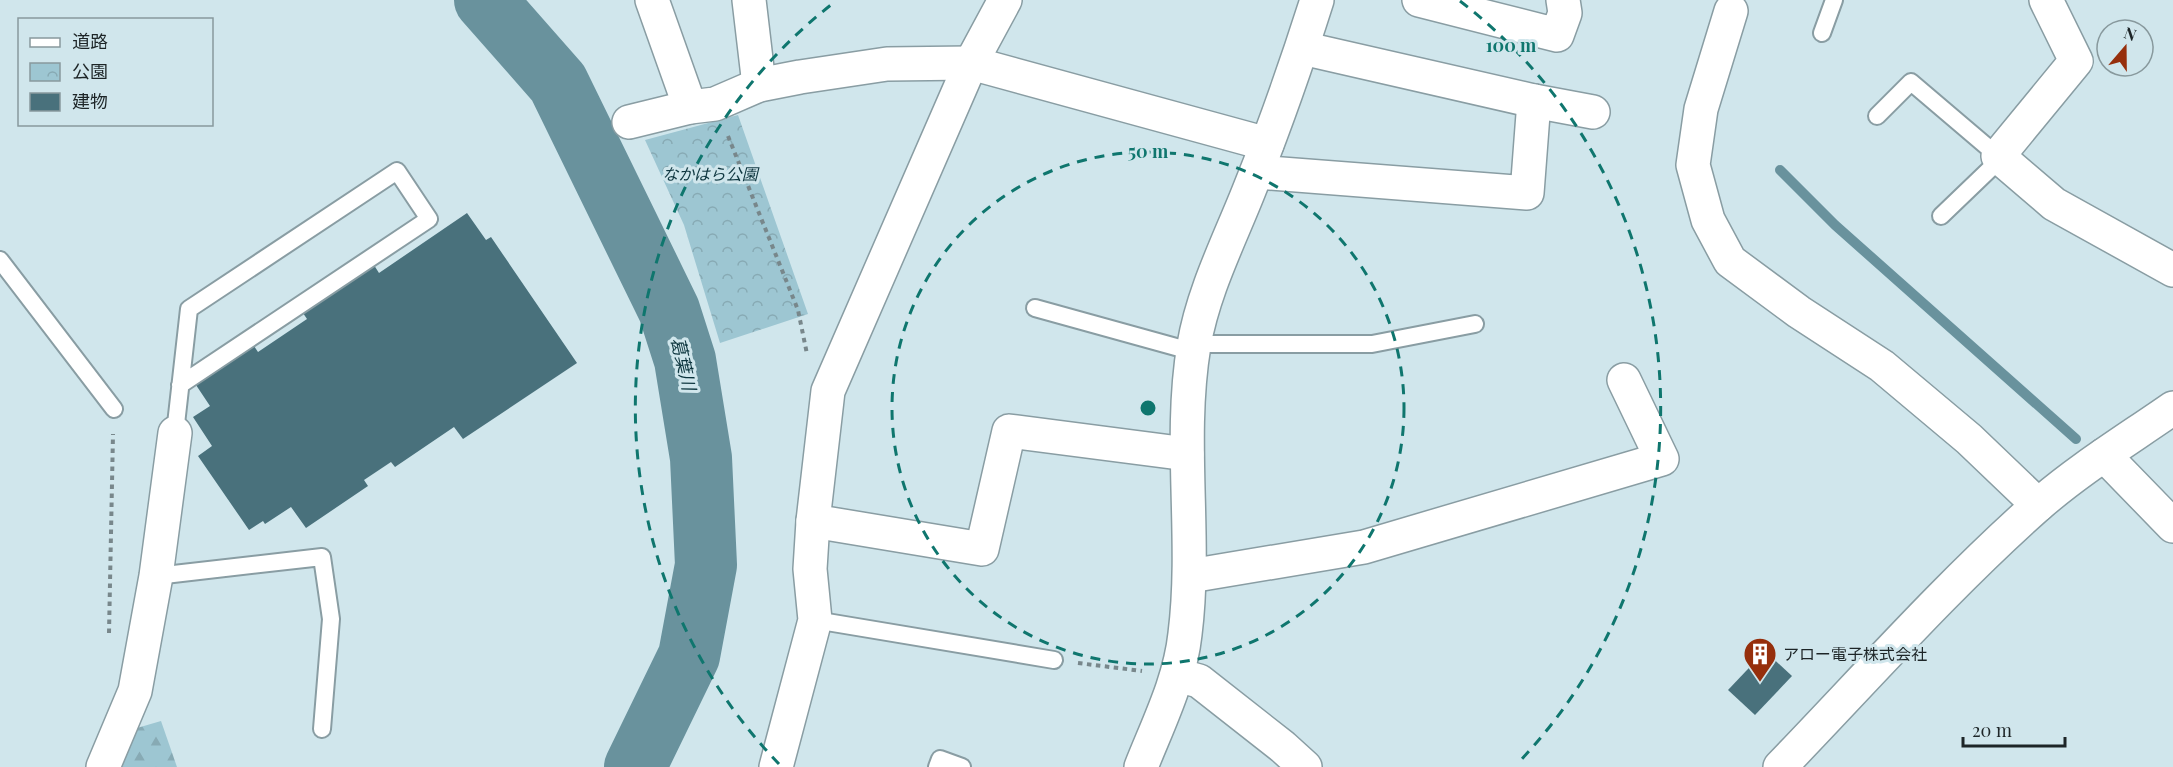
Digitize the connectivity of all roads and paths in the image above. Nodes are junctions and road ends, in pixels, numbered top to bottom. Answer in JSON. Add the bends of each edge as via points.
{"nodes":[{"id":1,"x":652,"y":0,"type":"edge"},
{"id":2,"x":749,"y":0,"type":"edge"},
{"id":3,"x":1005,"y":0,"type":"edge"},
{"id":4,"x":1317,"y":0,"type":"edge"},
{"id":5,"x":1419,"y":0,"type":"edge"},
{"id":6,"x":1563,"y":0,"type":"edge"},
{"id":7,"x":1834,"y":0,"type":"edge"},
{"id":8,"x":2046,"y":0,"type":"edge"},
{"id":9,"x":1731,"y":11,"type":"dead end"},
{"id":10,"x":1822,"y":33,"type":"dead end"},
{"id":11,"x":1302,"y":48,"type":"junction"},
{"id":12,"x":972,"y":63,"type":"junction"},
{"id":13,"x":759,"y":85,"type":"junction"},
{"id":14,"x":1534,"y":101,"type":"junction"},
{"id":15,"x":703,"y":106,"type":"junction"},
{"id":16,"x":1593,"y":112,"type":"dead end"},
{"id":17,"x":1877,"y":116,"type":"dead end"},
{"id":18,"x":628,"y":122,"type":"dead end"},
{"id":19,"x":1998,"y":156,"type":"junction"},
{"id":20,"x":1262,"y":158,"type":"junction"},
{"id":21,"x":1941,"y":216,"type":"dead end"},
{"id":22,"x":0,"y":260,"type":"edge"},
{"id":23,"x":2173,"y":270,"type":"edge"},
{"id":24,"x":1035,"y":308,"type":"dead end"},
{"id":25,"x":1475,"y":324,"type":"dead end"},
{"id":26,"x":1194,"y":348,"type":"junction"},
{"id":27,"x":1623,"y":380,"type":"dead end"},
{"id":28,"x":180,"y":385,"type":"junction"},
{"id":29,"x":827,"y":399,"type":"junction"},
{"id":30,"x":2173,"y":408,"type":"edge"},
{"id":31,"x":114,"y":409,"type":"joint"},
{"id":32,"x":174,"y":433,"type":"joint"},
{"id":33,"x":1187,"y":454,"type":"junction"},
{"id":34,"x":2104,"y":455,"type":"junction"},
{"id":35,"x":2038,"y":505,"type":"junction"},
{"id":36,"x":813,"y":521,"type":"junction"},
{"id":37,"x":2173,"y":526,"type":"edge"},
{"id":38,"x":156,"y":576,"type":"junction"},
{"id":39,"x":1190,"y":576,"type":"junction"},
{"id":40,"x":815,"y":620,"type":"junction"},
{"id":41,"x":108,"y":634,"type":"dead end"},
{"id":42,"x":1054,"y":660,"type":"joint"},
{"id":43,"x":1177,"y":675,"type":"junction"},
{"id":44,"x":322,"y":729,"type":"dead end"},
{"id":45,"x":1789,"y":764,"type":"edge"},
{"id":46,"x":103,"y":767,"type":"edge"},
{"id":47,"x":776,"y":767,"type":"edge"},
{"id":48,"x":937,"y":767,"type":"edge"},
{"id":49,"x":962,"y":767,"type":"edge"},
{"id":50,"x":1141,"y":767,"type":"edge"},
{"id":51,"x":1305,"y":767,"type":"edge"}],
"edges":[{"from":1,"to":15,"type":"street"},
{"from":2,"to":13,"type":"street"},
{"from":3,"to":12,"type":"street"},
{"from":4,"to":11,"type":"street"},
{"from":5,"to":6,"type":"street","via":[[1557,35],[1565,13]]},
{"from":7,"to":10,"type":"lane"},
{"from":8,"to":19,"type":"street","via":[[2076,61]]},
{"from":9,"to":35,"type":"street","via":[[1701,109],[1693,165],[1708,220],[1730,261],[1882,366],[1969,439]]},
{"from":11,"to":14,"type":"street"},
{"from":11,"to":20,"type":"street"},
{"from":12,"to":13,"type":"street","via":[[887,64]]},
{"from":12,"to":20,"type":"street"},
{"from":12,"to":29,"type":"street"},
{"from":13,"to":15,"type":"street"},
{"from":14,"to":16,"type":"street"},
{"from":14,"to":20,"type":"street","via":[[1527,193]]},
{"from":15,"to":18,"type":"street"},
{"from":15,"to":29,"type":"path","via":[[798,310],[814,386]]},
{"from":17,"to":19,"type":"lane","via":[[1911,82]]},
{"from":19,"to":21,"type":"lane","via":[[1991,168]]},
{"from":19,"to":23,"type":"street","via":[[2054,204]]},
{"from":20,"to":26,"type":"street","via":[[1212,283]]},
{"from":22,"to":31,"type":"lane"},
{"from":24,"to":26,"type":"lane"},
{"from":25,"to":26,"type":"lane","via":[[1372,345]]},
{"from":26,"to":33,"type":"street"},
{"from":27,"to":39,"type":"street","via":[[1662,459],[1364,547]]},
{"from":28,"to":28,"type":"lane","via":[[189,309],[397,171],[429,219]]},
{"from":28,"to":32,"type":"lane"},
{"from":29,"to":36,"type":"street"},
{"from":30,"to":34,"type":"street"},
{"from":31,"to":41,"type":"path"},
{"from":32,"to":38,"type":"street"},
{"from":33,"to":36,"type":"street","via":[[1009,430],[982,549]]},
{"from":33,"to":39,"type":"street"},
{"from":34,"to":35,"type":"street"},
{"from":34,"to":37,"type":"street"},
{"from":35,"to":45,"type":"street","via":[[1986,553]]},
{"from":36,"to":40,"type":"street","via":[[810,569]]},
{"from":38,"to":44,"type":"lane","via":[[322,556],[331,619]]},
{"from":38,"to":46,"type":"street","via":[[135,691]]},
{"from":39,"to":43,"type":"street"},
{"from":40,"to":42,"type":"lane"},
{"from":40,"to":47,"type":"street"},
{"from":42,"to":43,"type":"path"},
{"from":43,"to":50,"type":"street"},
{"from":43,"to":51,"type":"street","via":[[1199,681]]},
{"from":48,"to":49,"type":"lane","via":[[940,759]]}]}
